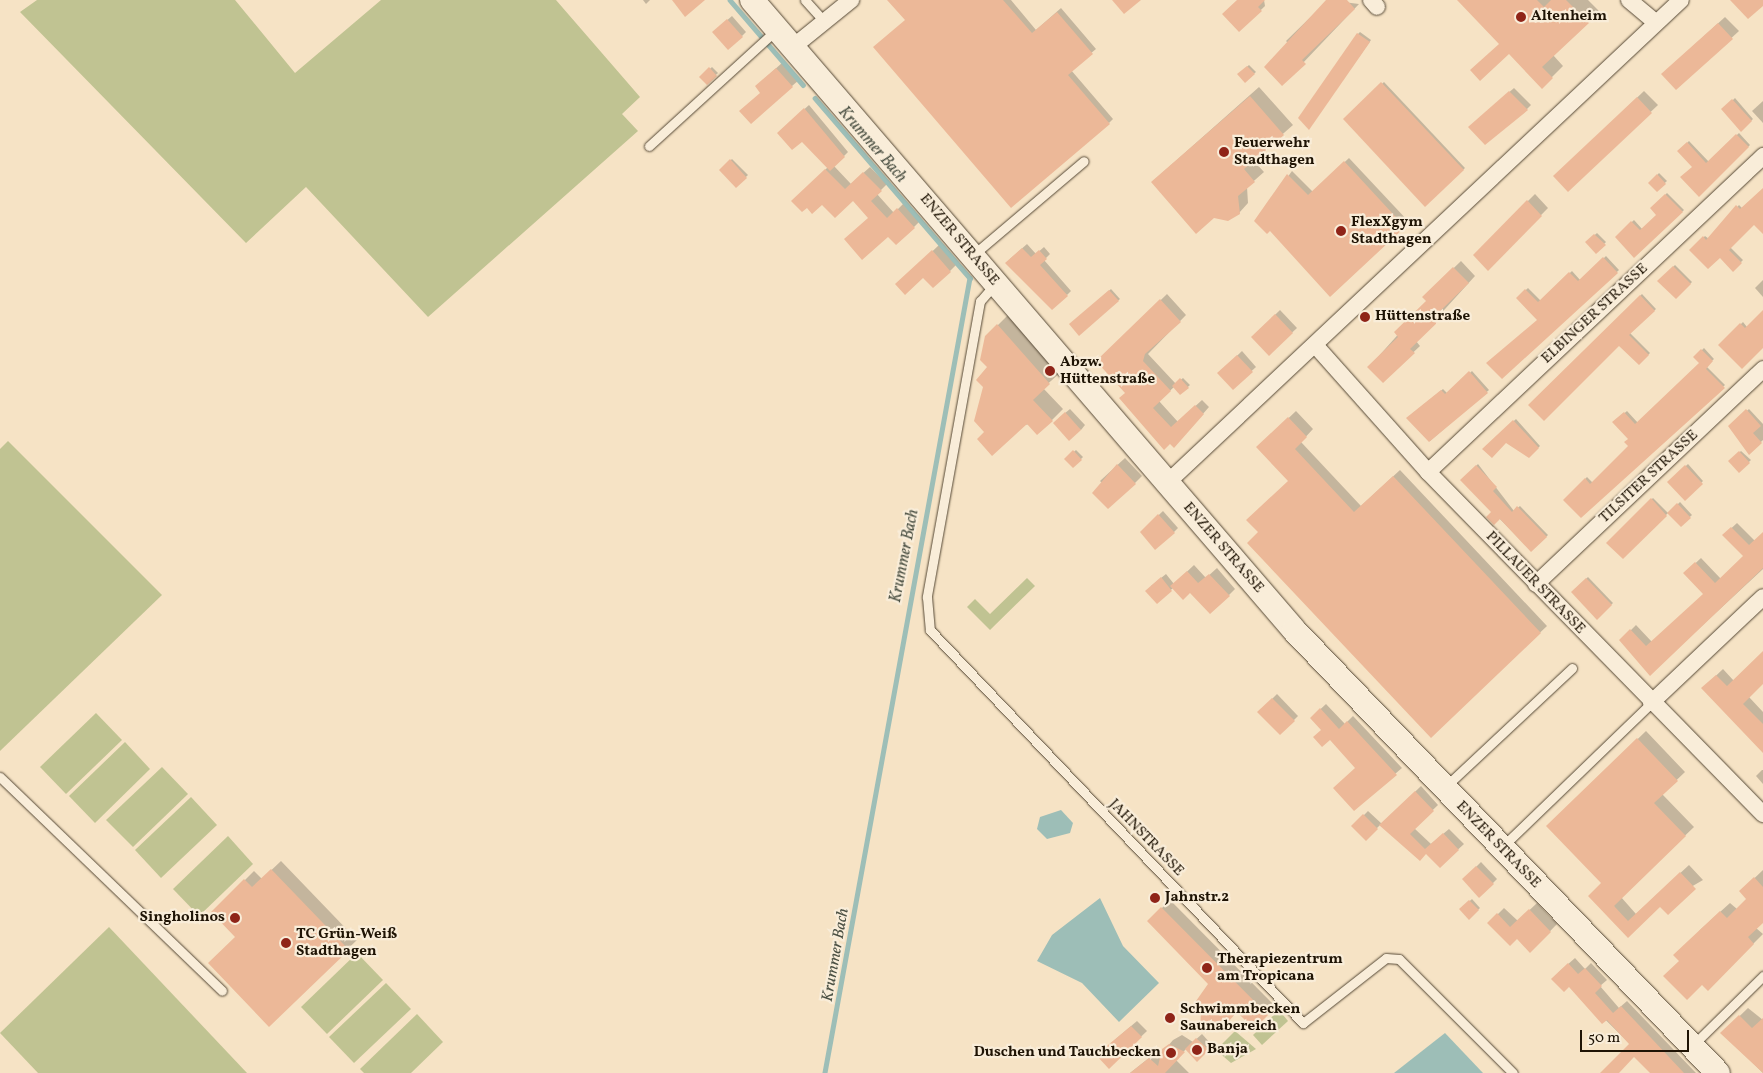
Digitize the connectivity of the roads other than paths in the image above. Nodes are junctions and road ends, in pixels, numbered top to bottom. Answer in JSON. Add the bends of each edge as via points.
{"nodes":[{"id":1,"x":752,"y":0,"type":"edge"},
{"id":2,"x":805,"y":0,"type":"edge"},
{"id":3,"x":850,"y":0,"type":"edge"},
{"id":4,"x":1630,"y":0,"type":"edge"},
{"id":5,"x":1681,"y":0,"type":"edge"},
{"id":6,"x":824,"y":21,"type":"junction"},
{"id":7,"x":1656,"y":23,"type":"junction"},
{"id":8,"x":769,"y":36,"type":"junction"},
{"id":9,"x":794,"y":47,"type":"junction"},
{"id":10,"x":649,"y":146,"type":"dead end"},
{"id":11,"x":1763,"y":156,"type":"edge"},
{"id":12,"x":1084,"y":161,"type":"dead end"},
{"id":13,"x":972,"y":255,"type":"junction"},
{"id":14,"x":995,"y":284,"type":"junction"},
{"id":15,"x":1314,"y":345,"type":"junction"},
{"id":16,"x":1763,"y":369,"type":"edge"},
{"id":17,"x":1428,"y":472,"type":"junction"},
{"id":18,"x":1167,"y":483,"type":"junction"},
{"id":19,"x":1536,"y":584,"type":"junction"},
{"id":20,"x":1763,"y":597,"type":"edge"},
{"id":21,"x":1572,"y":668,"type":"dead end"},
{"id":22,"x":1651,"y":703,"type":"junction"},
{"id":23,"x":0,"y":777,"type":"edge"},
{"id":24,"x":1444,"y":788,"type":"junction"},
{"id":25,"x":1763,"y":814,"type":"edge"},
{"id":26,"x":1501,"y":848,"type":"junction"},
{"id":27,"x":1763,"y":976,"type":"edge"},
{"id":28,"x":222,"y":991,"type":"dead end"},
{"id":29,"x":1692,"y":1046,"type":"junction"},
{"id":30,"x":1513,"y":1073,"type":"edge"},
{"id":31,"x":1718,"y":1073,"type":"edge"}],
"edges":[{"from":1,"to":8,"type":"main road","name":"ENZER STRASSE"},
{"from":2,"to":6,"type":"lane"},
{"from":3,"to":6,"type":"street"},
{"from":4,"to":7,"type":"street"},
{"from":5,"to":7,"type":"street"},
{"from":6,"to":9,"type":"street"},
{"from":7,"to":15,"type":"street"},
{"from":8,"to":9,"type":"main road","name":"ENZER STRASSE"},
{"from":8,"to":10,"type":"lane"},
{"from":9,"to":13,"type":"main road","name":"ENZER STRASSE"},
{"from":11,"to":17,"type":"street","name":"ELBINGER STRASSE"},
{"from":12,"to":13,"type":"lane"},
{"from":13,"to":14,"type":"main road","name":"ENZER STRASSE"},
{"from":14,"to":18,"type":"main road","name":"ENZER STRASSE"},
{"from":14,"to":30,"type":"lane","name":"JAHNSTRASSE","via":[[980,301],[926,616],[930,630],[1303,1023],[1386,958],[1399,959]]},
{"from":15,"to":17,"type":"street","name":"PILLAUER STRASSE"},
{"from":15,"to":18,"type":"street"},
{"from":16,"to":19,"type":"street","name":"TILSITER STRASSE"},
{"from":17,"to":19,"type":"street","name":"PILLAUER STRASSE"},
{"from":18,"to":24,"type":"main road","name":"ENZER STRASSE","via":[[1324,664]]},
{"from":19,"to":22,"type":"street","name":"PILLAUER STRASSE"},
{"from":20,"to":22,"type":"street"},
{"from":21,"to":24,"type":"lane"},
{"from":22,"to":25,"type":"street","name":"PILLAUER STRASSE"},
{"from":22,"to":26,"type":"lane"},
{"from":23,"to":28,"type":"lane"},
{"from":24,"to":26,"type":"main road","name":"ENZER STRASSE"},
{"from":26,"to":29,"type":"main road","name":"ENZER STRASSE"},
{"from":27,"to":29,"type":"lane"},
{"from":29,"to":31,"type":"main road","name":"ENZER STRASSE"}]}
